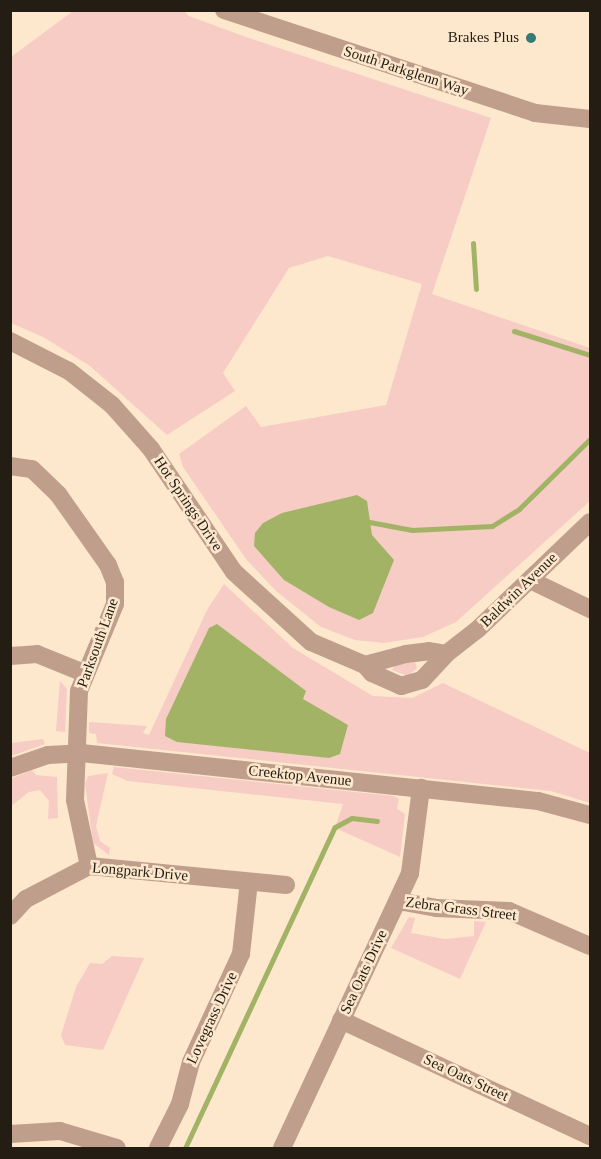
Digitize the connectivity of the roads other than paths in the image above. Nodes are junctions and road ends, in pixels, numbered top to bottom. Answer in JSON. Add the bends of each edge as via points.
{"nodes":[{"id":1,"x":224,"y":10,"type":"edge"},
{"id":2,"x":591,"y":118,"type":"edge"},
{"id":3,"x":10,"y":341,"type":"edge"},
{"id":4,"x":10,"y":466,"type":"edge"},
{"id":5,"x":591,"y":522,"type":"edge"},
{"id":6,"x":530,"y":580,"type":"junction"},
{"id":7,"x":591,"y":609,"type":"edge"},
{"id":8,"x":446,"y":654,"type":"junction"},
{"id":9,"x":10,"y":656,"type":"edge"},
{"id":10,"x":365,"y":665,"type":"junction"},
{"id":11,"x":84,"y":673,"type":"junction"},
{"id":12,"x":76,"y":753,"type":"junction"},
{"id":13,"x":10,"y":768,"type":"edge"},
{"id":14,"x":421,"y":788,"type":"junction"},
{"id":15,"x":591,"y":815,"type":"edge"},
{"id":16,"x":89,"y":866,"type":"junction"},
{"id":17,"x":249,"y":882,"type":"junction"},
{"id":18,"x":286,"y":885,"type":"dead end"},
{"id":19,"x":398,"y":901,"type":"junction"},
{"id":20,"x":10,"y":916,"type":"edge"},
{"id":21,"x":591,"y":946,"type":"edge"},
{"id":22,"x":341,"y":1020,"type":"junction"},
{"id":23,"x":10,"y":1134,"type":"edge"},
{"id":24,"x":591,"y":1136,"type":"edge"},
{"id":25,"x":117,"y":1149,"type":"edge"},
{"id":26,"x":158,"y":1149,"type":"edge"},
{"id":27,"x":282,"y":1149,"type":"edge"}],
"edges":[{"from":1,"to":2,"type":"street","name":"South Parkglenn Way","via":[[535,113]]},
{"from":3,"to":10,"type":"street","name":"Hot Springs Drive","via":[[75,376],[123,416],[231,567],[272,610],[311,642]]},
{"from":4,"to":11,"type":"street","name":"Parksouth Lane","via":[[32,470],[58,494],[114,578],[115,604]]},
{"from":5,"to":6,"type":"street","name":"Baldwin Avenue"},
{"from":6,"to":7,"type":"street"},
{"from":6,"to":8,"type":"street","name":"Baldwin Avenue"},
{"from":8,"to":10,"type":"street","via":[[429,651],[398,655]]},
{"from":8,"to":10,"type":"street","name":"Hot Springs Drive","via":[[432,673],[410,685],[372,674]]},
{"from":9,"to":11,"type":"street","via":[[45,656]]},
{"from":11,"to":12,"type":"street","name":"Parksouth Lane"},
{"from":12,"to":13,"type":"street","name":"Creektop Avenue","via":[[48,755]]},
{"from":12,"to":14,"type":"street","name":"Creektop Avenue"},
{"from":12,"to":16,"type":"street","name":"Parksouth Lane","via":[[76,816]]},
{"from":14,"to":15,"type":"street","name":"Creektop Avenue","via":[[551,803]]},
{"from":14,"to":19,"type":"street","name":"Sea Oats Drive","via":[[414,862]]},
{"from":16,"to":17,"type":"street","name":"Longpark Drive"},
{"from":16,"to":20,"type":"street","name":"Longpark Drive","via":[[26,898]]},
{"from":17,"to":18,"type":"street","name":"Longpark Drive"},
{"from":17,"to":26,"type":"street","name":"Lovegrass Drive","via":[[241,954],[191,1062],[182,1100]]},
{"from":19,"to":21,"type":"street","name":"Zebra Grass Street","via":[[436,908],[508,912]]},
{"from":19,"to":22,"type":"street","name":"Sea Oats Drive"},
{"from":22,"to":24,"type":"street","name":"Sea Oats Street"},
{"from":22,"to":27,"type":"street","name":"Sea Oats Drive"},
{"from":23,"to":25,"type":"street","via":[[60,1131]]}]}
